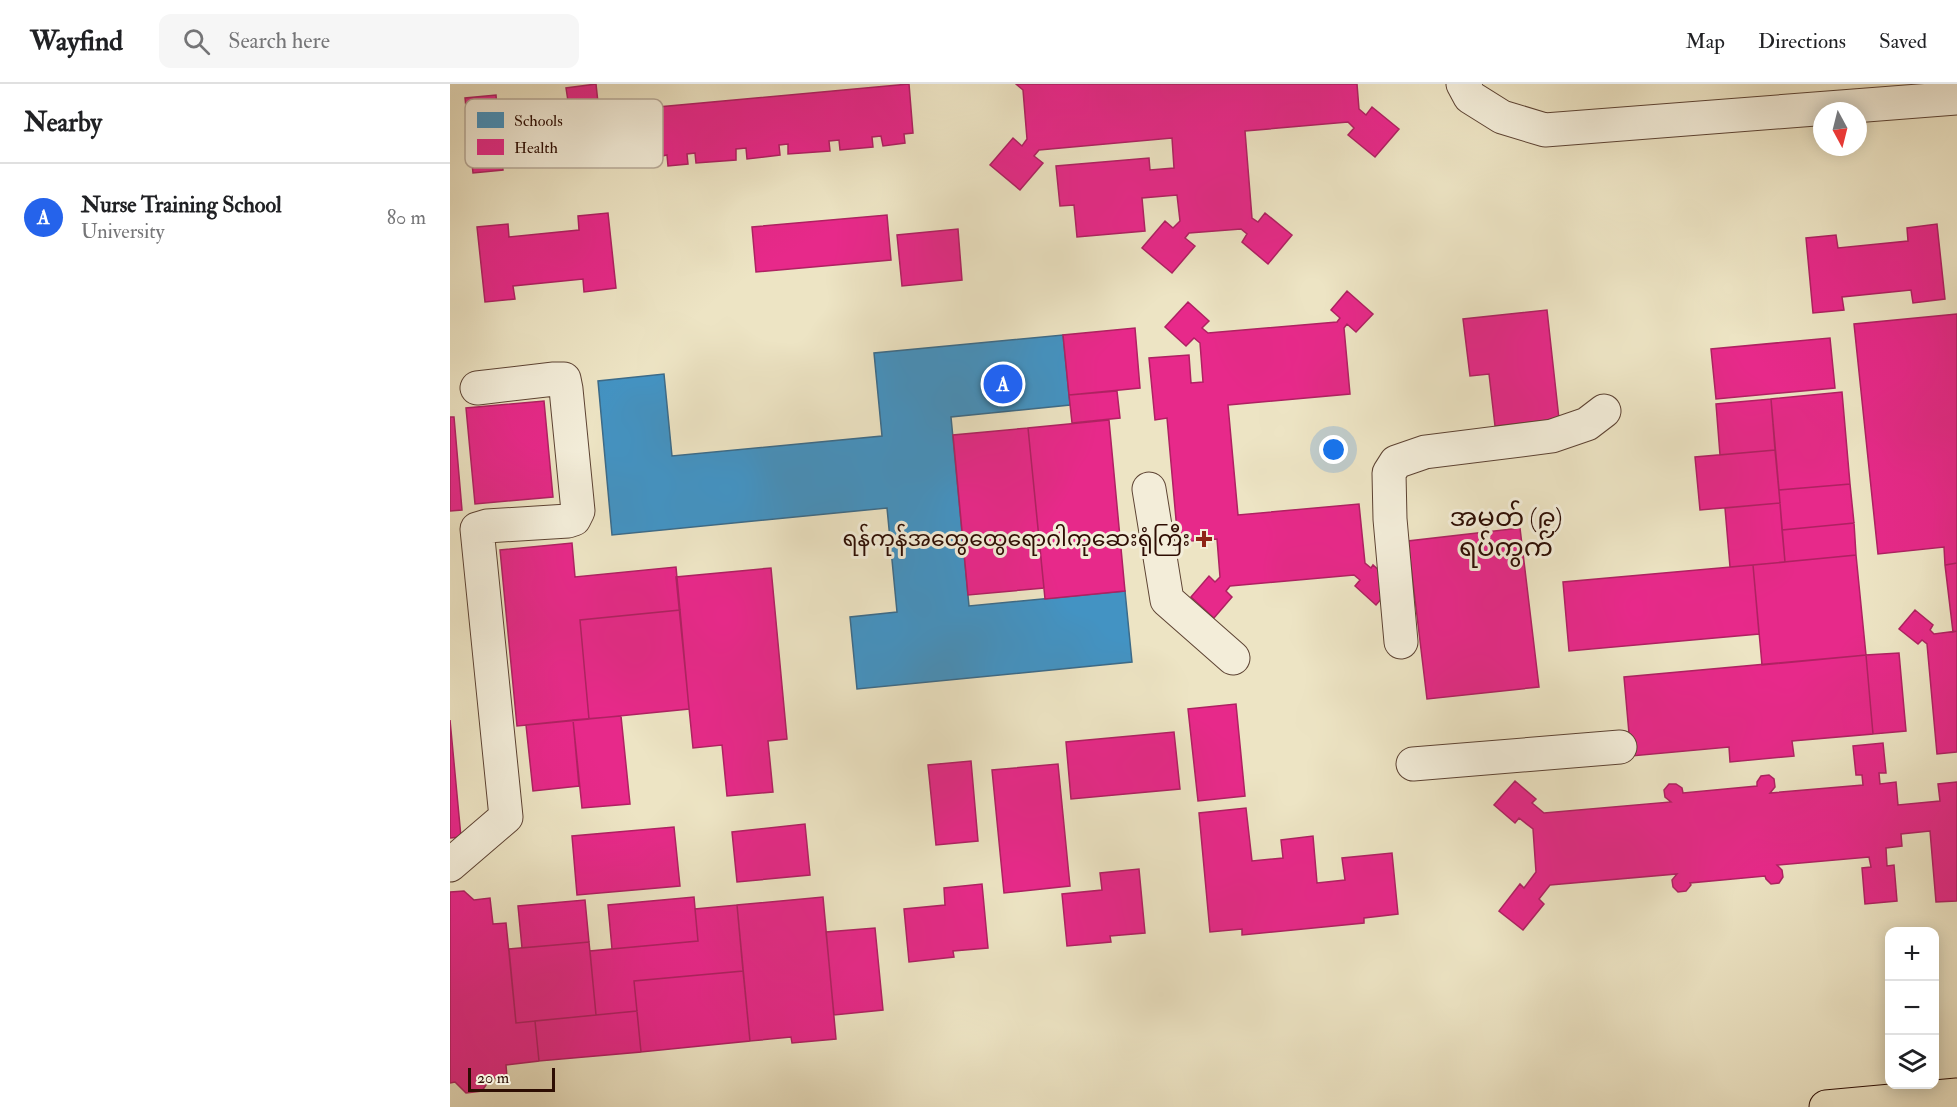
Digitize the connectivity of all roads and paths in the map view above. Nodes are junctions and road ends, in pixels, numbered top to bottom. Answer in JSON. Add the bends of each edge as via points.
{"nodes":[{"id":1,"x":1463,"y":84,"type":"edge"},
{"id":2,"x":1957,"y":98,"type":"edge"},
{"id":3,"x":477,"y":388,"type":"dead end"},
{"id":4,"x":1604,"y":411,"type":"dead end"},
{"id":5,"x":1149,"y":489,"type":"dead end"},
{"id":6,"x":1401,"y":642,"type":"dead end"},
{"id":7,"x":1233,"y":658,"type":"dead end"},
{"id":8,"x":1620,"y":747,"type":"dead end"},
{"id":9,"x":1413,"y":764,"type":"dead end"},
{"id":10,"x":450,"y":866,"type":"edge"},
{"id":11,"x":1957,"y":1095,"type":"edge"},
{"id":12,"x":1826,"y":1107,"type":"edge"}],
"edges":[{"from":1,"to":2,"type":"lane","via":[[1470,98],[1502,117],[1545,130]]},
{"from":3,"to":10,"type":"lane","via":[[564,379],[578,511],[568,521],[477,529],[506,817]]},
{"from":4,"to":6,"type":"lane","via":[[1587,424],[1552,436],[1425,452],[1396,462],[1389,473],[1390,519]]},
{"from":5,"to":7,"type":"lane","via":[[1167,600]]},
{"from":8,"to":9,"type":"lane"},
{"from":11,"to":12,"type":"main road"}]}
